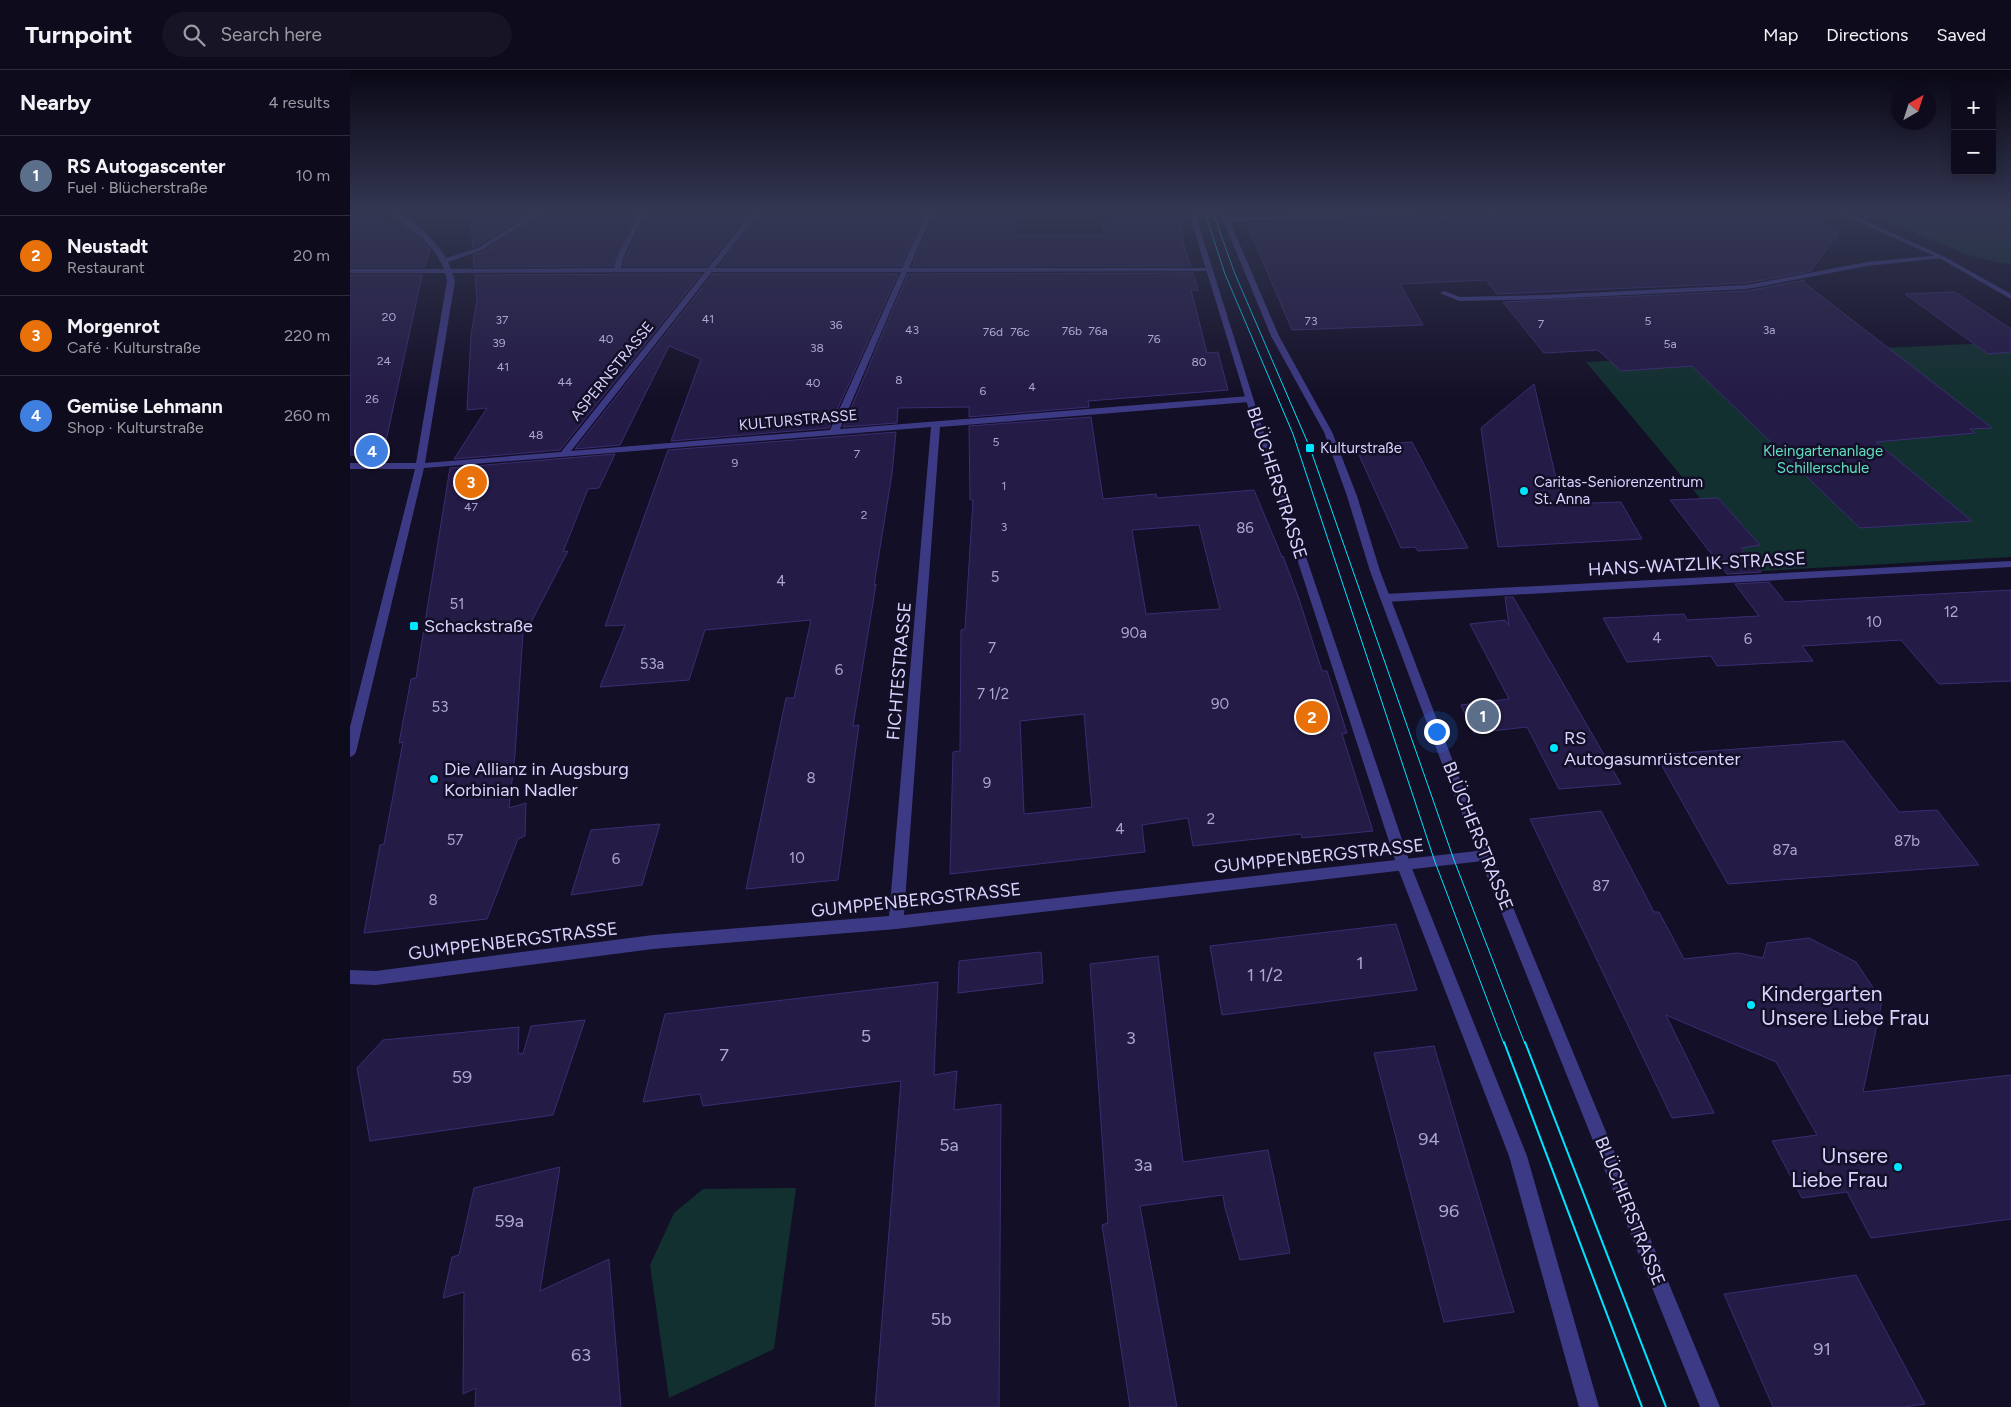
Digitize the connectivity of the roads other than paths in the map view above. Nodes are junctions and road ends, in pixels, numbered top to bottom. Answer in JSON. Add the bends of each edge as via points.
{"nodes":[{"id":1,"x":449,"y":272,"type":"edge"},
{"id":2,"x":709,"y":272,"type":"edge"},
{"id":3,"x":903,"y":272,"type":"edge"},
{"id":4,"x":1210,"y":272,"type":"edge"},
{"id":5,"x":1248,"y":272,"type":"edge"},
{"id":6,"x":1823,"y":272,"type":"edge"},
{"id":7,"x":1967,"y":272,"type":"edge"},
{"id":8,"x":1444,"y":293,"type":"dead end"},
{"id":9,"x":2011,"y":297,"type":"edge"},
{"id":10,"x":1249,"y":399,"type":"junction"},
{"id":11,"x":936,"y":423,"type":"junction"},
{"id":12,"x":834,"y":432,"type":"junction"},
{"id":13,"x":563,"y":455,"type":"junction"},
{"id":14,"x":350,"y":466,"type":"edge"},
{"id":15,"x":420,"y":466,"type":"junction"},
{"id":16,"x":2011,"y":564,"type":"edge"},
{"id":17,"x":1385,"y":598,"type":"junction"},
{"id":18,"x":350,"y":752,"type":"edge"},
{"id":19,"x":1486,"y":856,"type":"junction"},
{"id":20,"x":1404,"y":866,"type":"junction"},
{"id":21,"x":896,"y":922,"type":"junction"},
{"id":22,"x":350,"y":977,"type":"edge"},
{"id":23,"x":1589,"y":1407,"type":"edge"},
{"id":24,"x":1710,"y":1407,"type":"edge"}],
"edges":[{"from":1,"to":15,"type":"street","via":[[451,281]]},
{"from":2,"to":13,"type":"street","name":"ASPERNSTRASSE"},
{"from":3,"to":12,"type":"street"},
{"from":4,"to":10,"type":"street","name":"BLÜCHERSTRASSE"},
{"from":5,"to":17,"type":"street","name":"BLÜCHERSTRASSE","via":[[1275,336],[1324,422]]},
{"from":6,"to":8,"type":"street","via":[[1747,287],[1516,298],[1459,299]]},
{"from":7,"to":9,"type":"street"},
{"from":10,"to":11,"type":"street","name":"KULTURSTRASSE"},
{"from":10,"to":20,"type":"street","name":"BLÜCHERSTRASSE"},
{"from":11,"to":12,"type":"street","name":"KULTURSTRASSE"},
{"from":11,"to":21,"type":"street","name":"FICHTESTRASSE"},
{"from":12,"to":13,"type":"street","name":"KULTURSTRASSE"},
{"from":13,"to":15,"type":"street","name":"KULTURSTRASSE"},
{"from":14,"to":15,"type":"street","name":"KULTURSTRASSE"},
{"from":15,"to":18,"type":"street"},
{"from":16,"to":17,"type":"street","name":"HANS-WATZLIK-STRASSE"},
{"from":17,"to":19,"type":"street","name":"BLÜCHERSTRASSE"},
{"from":19,"to":20,"type":"street","name":"GUMPPENBERGSTRASSE"},
{"from":19,"to":24,"type":"street","name":"BLÜCHERSTRASSE"},
{"from":20,"to":21,"type":"street","name":"GUMPPENBERGSTRASSE"},
{"from":20,"to":23,"type":"street","name":"BLÜCHERSTRASSE","via":[[1518,1156]]},
{"from":21,"to":22,"type":"street","name":"GUMPPENBERGSTRASSE","via":[[653,942],[376,978]]}]}
